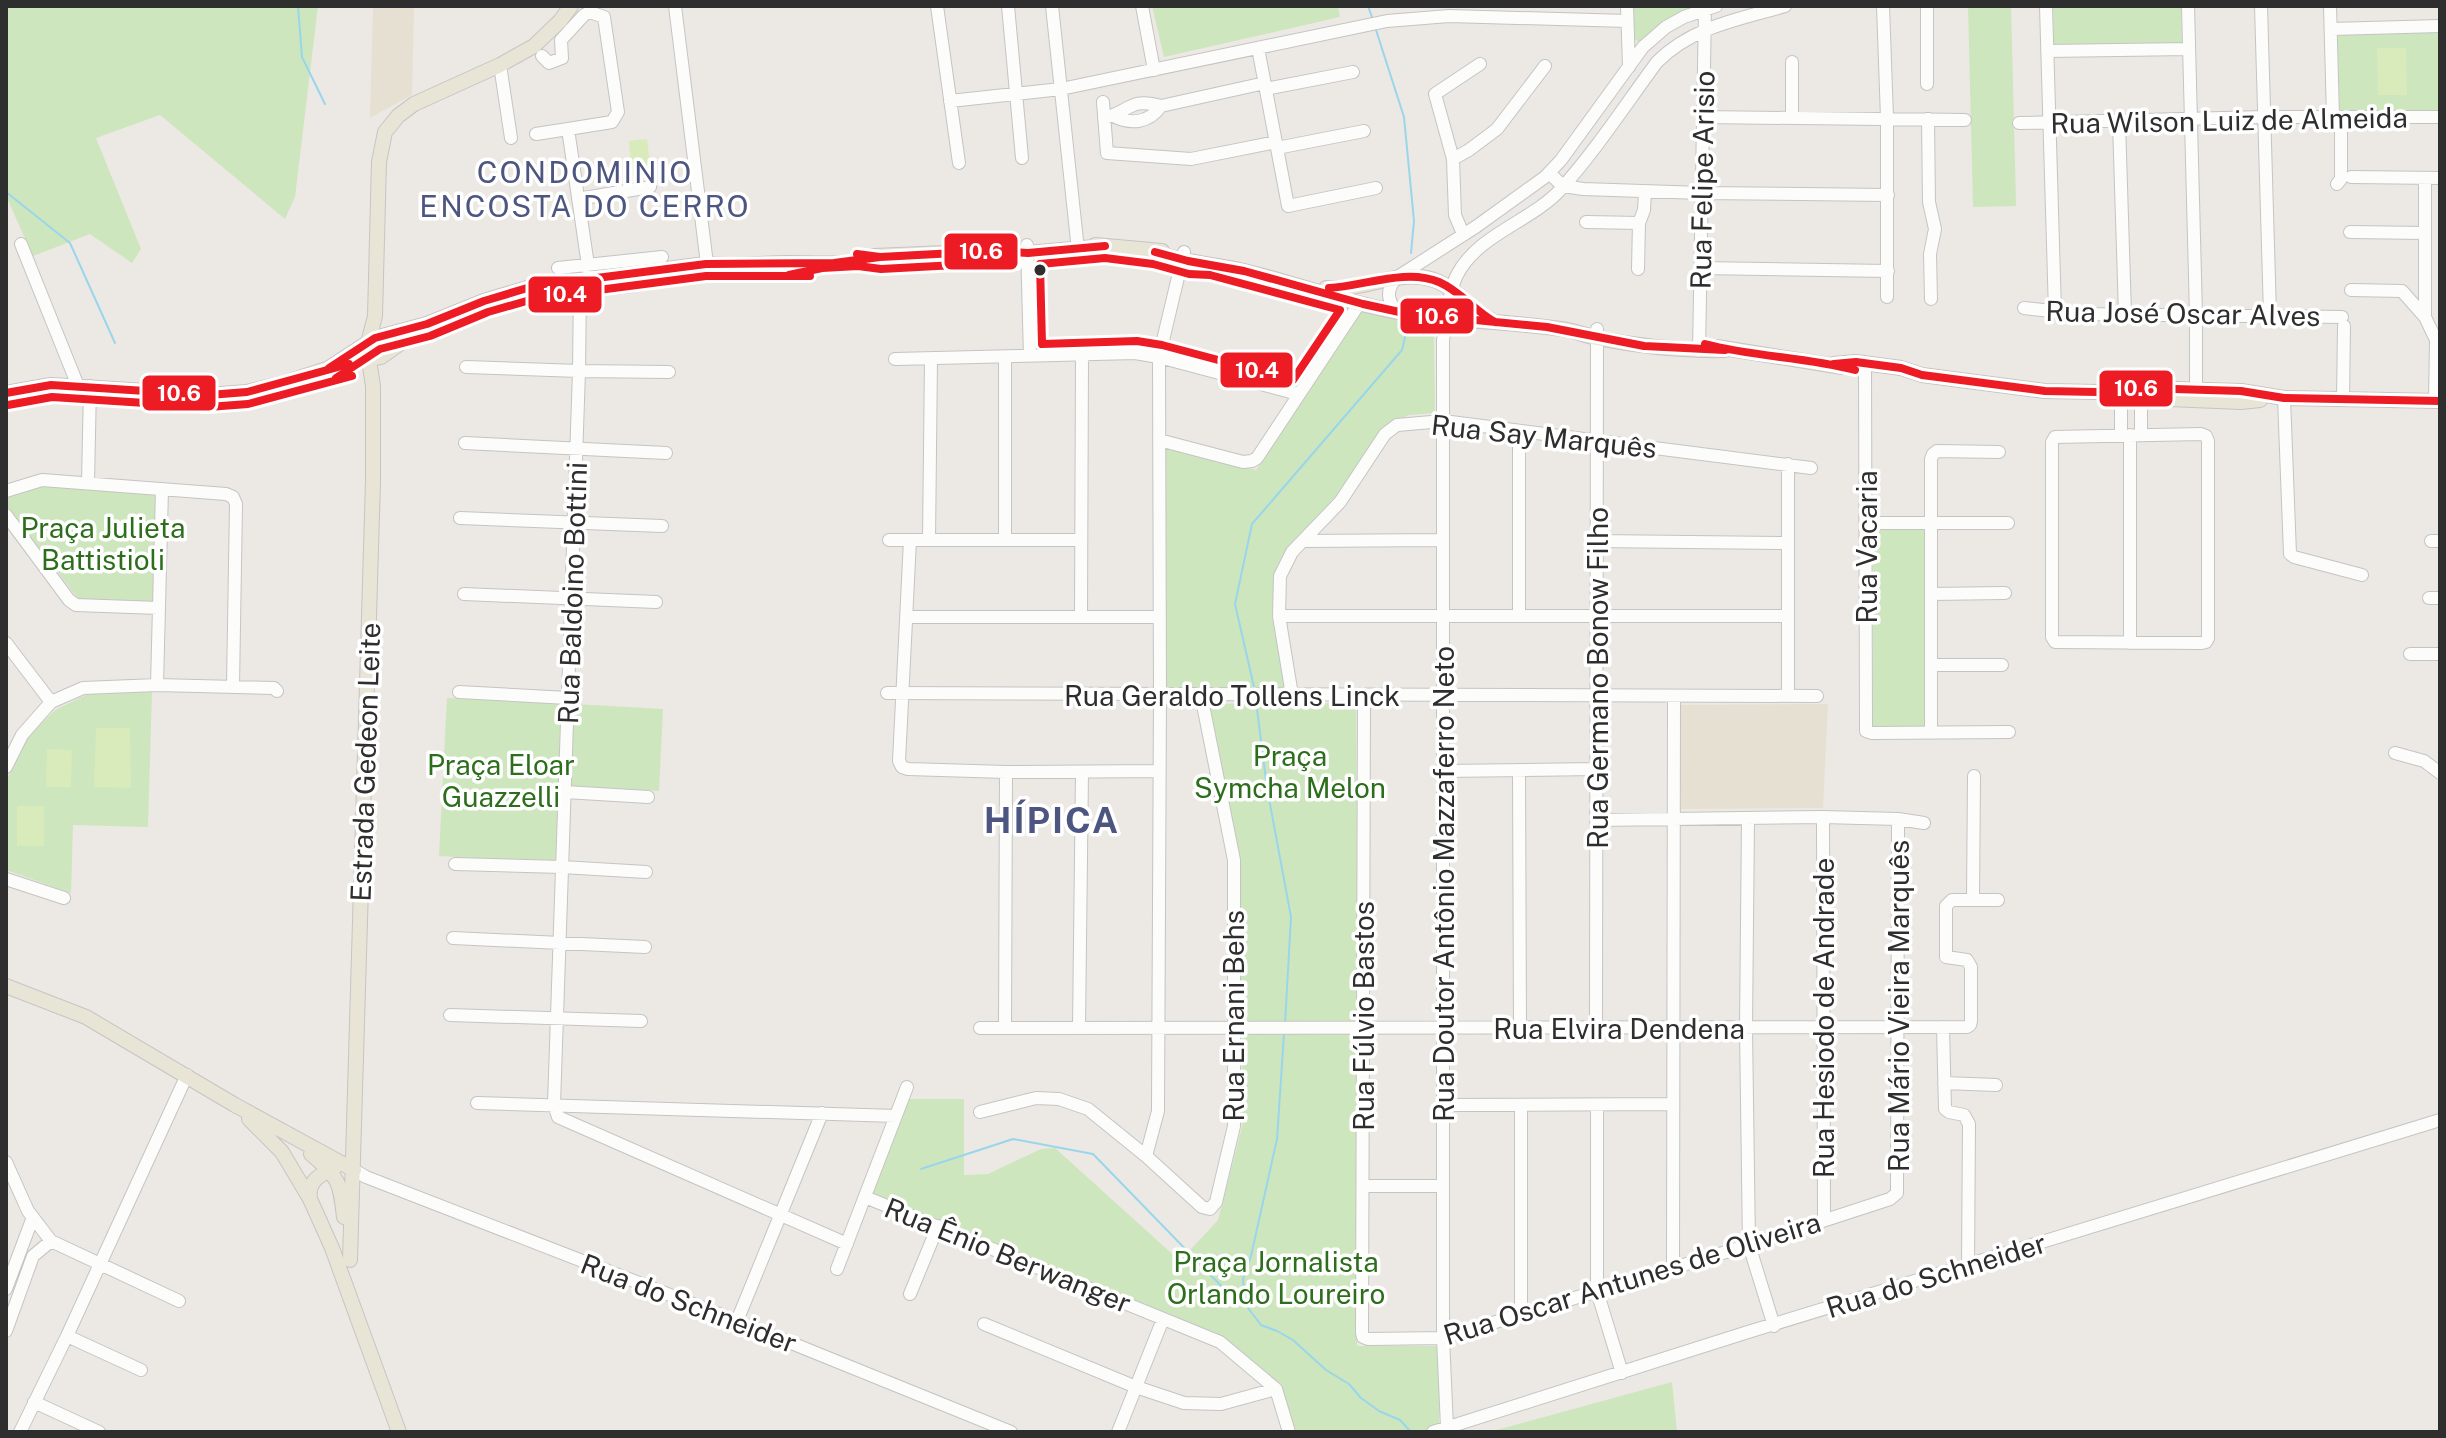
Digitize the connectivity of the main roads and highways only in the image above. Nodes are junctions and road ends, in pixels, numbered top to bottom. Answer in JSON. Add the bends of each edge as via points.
{"nodes":[{"id":1,"x":571,"y":6,"type":"edge"},
{"id":2,"x":1313,"y":289,"type":"junction"},
{"id":3,"x":375,"y":316,"type":"junction"},
{"id":4,"x":1495,"y":322,"type":"junction"},
{"id":5,"x":427,"y":324,"type":"junction"},
{"id":6,"x":385,"y":334,"type":"junction"},
{"id":7,"x":368,"y":342,"type":"junction"},
{"id":8,"x":388,"y":354,"type":"junction"},
{"id":9,"x":370,"y":359,"type":"junction"},
{"id":10,"x":329,"y":368,"type":"junction"},
{"id":11,"x":373,"y":386,"type":"junction"},
{"id":12,"x":2097,"y":392,"type":"junction"},
{"id":13,"x":6,"y":393,"type":"edge"},
{"id":14,"x":2196,"y":395,"type":"junction"},
{"id":15,"x":2438,"y":401,"type":"edge"},
{"id":16,"x":6,"y":986,"type":"edge"},
{"id":17,"x":235,"y":1105,"type":"junction"},
{"id":18,"x":348,"y":1173,"type":"junction"},
{"id":19,"x":310,"y":1199,"type":"junction"},
{"id":20,"x":342,"y":1202,"type":"junction"},
{"id":21,"x":350,"y":1260,"type":"junction"},
{"id":22,"x":354,"y":1309,"type":"junction"},
{"id":23,"x":399,"y":1432,"type":"edge"}],
"edges":[{"from":1,"to":3,"type":"main road","name":"Estrada Gedeon Leite","via":[[534,46],[414,104],[385,132],[379,162]]},
{"from":2,"to":4,"type":"main road","via":[[1402,313]]},
{"from":2,"to":4,"type":"main road","via":[[1415,276],[1453,290]]},
{"from":2,"to":5,"type":"main road","via":[[1183,256],[1077,246],[585,278],[536,296],[513,294],[484,301]]},
{"from":3,"to":6,"type":"main road"},
{"from":3,"to":7,"type":"main road","name":"Estrada Gedeon Leite"},
{"from":4,"to":12,"type":"main road","via":[[1865,368],[1900,377]]},
{"from":5,"to":6,"type":"main road"},
{"from":5,"to":8,"type":"main road"},
{"from":6,"to":7,"type":"main road"},
{"from":6,"to":8,"type":"main road"},
{"from":7,"to":9,"type":"main road","name":"Estrada Gedeon Leite"},
{"from":7,"to":10,"type":"main road"},
{"from":8,"to":9,"type":"main road"},
{"from":8,"to":11,"type":"main road","name":"Estrada Gedeon Leite"},
{"from":9,"to":10,"type":"main road"},
{"from":9,"to":11,"type":"main road","name":"Estrada Gedeon Leite"},
{"from":10,"to":13,"type":"main road","via":[[247,392],[209,395],[51,385]]},
{"from":11,"to":18,"type":"main road","name":"Estrada Gedeon Leite","via":[[355,1139]]},
{"from":12,"to":14,"type":"main road","via":[[2141,388]]},
{"from":12,"to":14,"type":"main road","via":[[2141,399]]},
{"from":14,"to":15,"type":"main road","via":[[2241,402]]},
{"from":16,"to":17,"type":"main road","via":[[86,1017]]},
{"from":17,"to":18,"type":"main road"},
{"from":17,"to":19,"type":"main road","via":[[282,1152]]},
{"from":18,"to":19,"type":"main road","via":[[318,1176]]},
{"from":18,"to":20,"type":"main road"},
{"from":18,"to":20,"type":"main road"},
{"from":18,"to":21,"type":"main road"},
{"from":19,"to":20,"type":"main road","via":[[323,1210]]},
{"from":19,"to":22,"type":"main road"},
{"from":20,"to":21,"type":"main road"},
{"from":21,"to":22,"type":"main road"},
{"from":22,"to":23,"type":"main road"}]}
